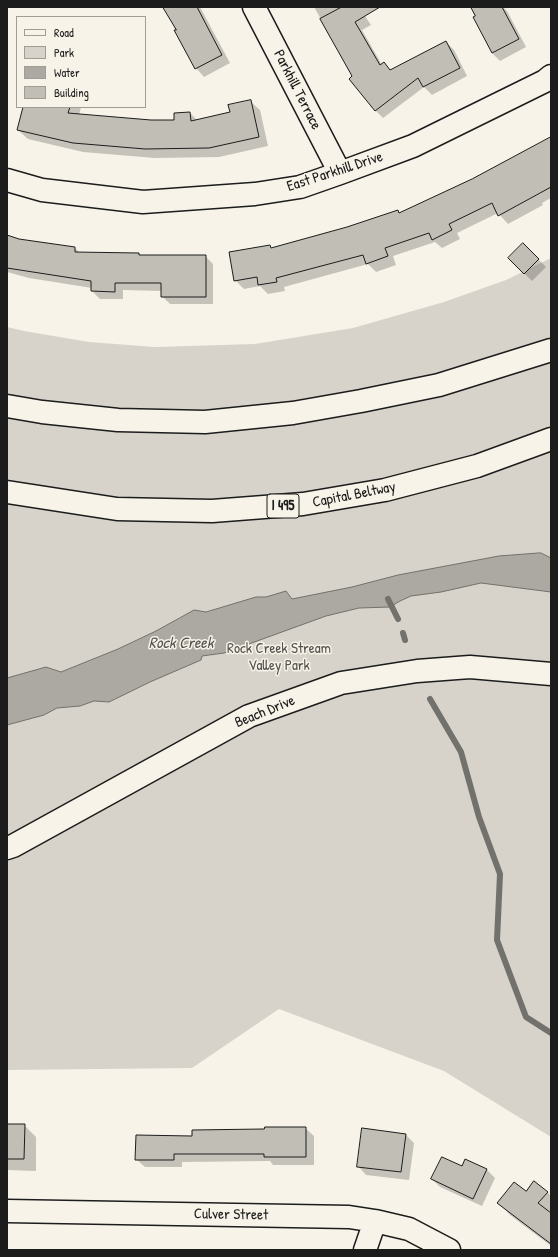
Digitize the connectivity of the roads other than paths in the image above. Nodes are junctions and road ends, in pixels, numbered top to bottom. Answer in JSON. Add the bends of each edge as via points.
{"nodes":[{"id":1,"x":254,"y":7,"type":"edge"},
{"id":2,"x":551,"y":76,"type":"edge"},
{"id":3,"x":340,"y":173,"type":"junction"},
{"id":4,"x":7,"y":180,"type":"edge"},
{"id":5,"x":551,"y":350,"type":"edge"},
{"id":6,"x":7,"y":406,"type":"edge"},
{"id":7,"x":551,"y":439,"type":"edge"},
{"id":8,"x":7,"y":492,"type":"edge"},
{"id":9,"x":551,"y":674,"type":"edge"},
{"id":10,"x":7,"y":848,"type":"edge"},
{"id":11,"x":7,"y":1211,"type":"edge"},
{"id":12,"x":375,"y":1221,"type":"junction"},
{"id":13,"x":365,"y":1250,"type":"edge"},
{"id":14,"x":449,"y":1250,"type":"edge"}],
"edges":[{"from":1,"to":3,"type":"main road","name":"Parkhill Terrace"},
{"from":2,"to":3,"type":"main road","name":"East Parkhill Drive","via":[[413,146]]},
{"from":3,"to":4,"type":"main road","name":"East Parkhill Drive","via":[[300,186],[255,194],[143,202],[42,190]]},
{"from":5,"to":6,"type":"main road","via":[[439,384],[293,413],[205,422],[118,420]]},
{"from":7,"to":8,"type":"main road","name":"Capital Beltway","number":"I 495","via":[[477,466],[384,490],[303,504],[212,511],[117,509]]},
{"from":9,"to":10,"type":"main road","name":"Beach Drive","via":[[470,667],[417,670],[340,683],[249,716]]},
{"from":11,"to":12,"type":"main road","name":"Culver Street","via":[[349,1217]]},
{"from":12,"to":13,"type":"main road"},
{"from":12,"to":14,"type":"main road","name":"Culver Street","via":[[409,1229]]}]}
